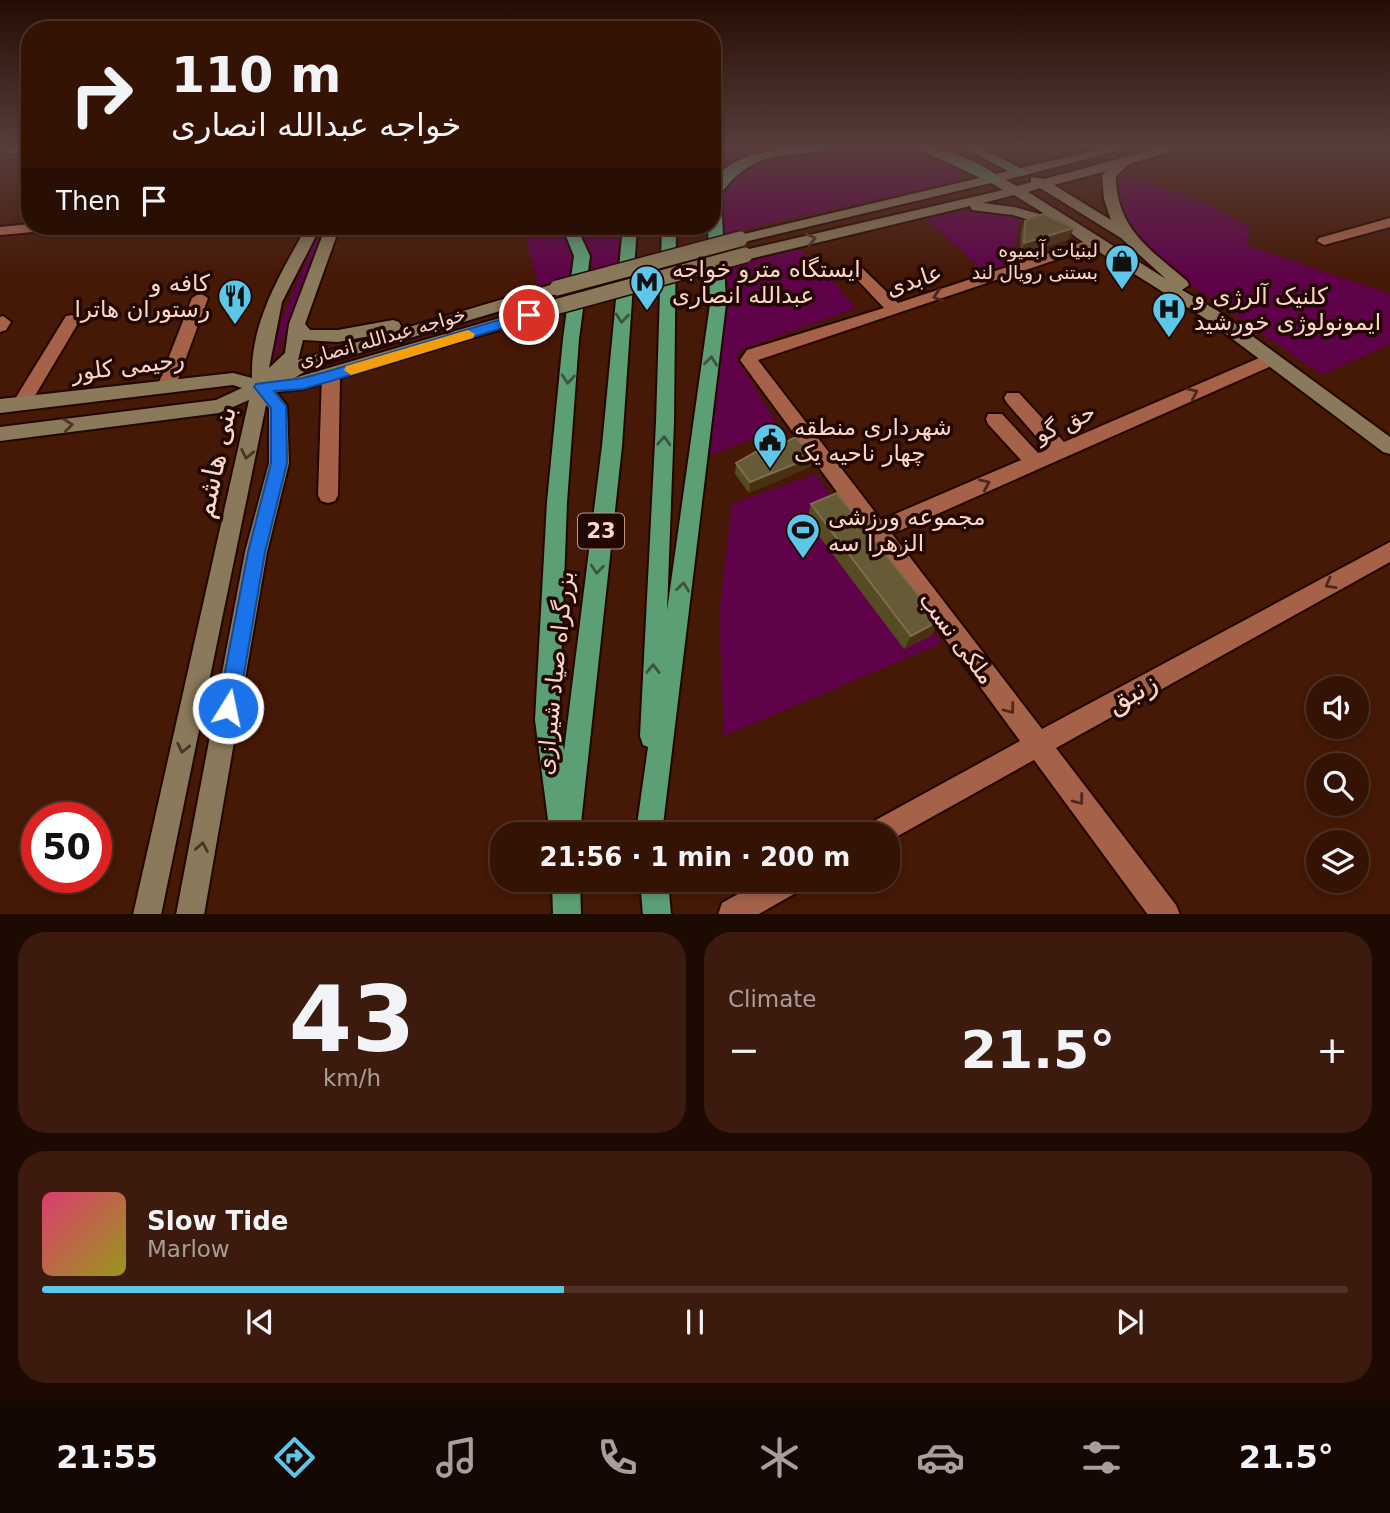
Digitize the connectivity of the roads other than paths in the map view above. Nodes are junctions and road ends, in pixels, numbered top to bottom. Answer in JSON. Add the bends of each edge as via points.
{"nodes":[{"id":1,"x":952,"y":190,"type":"edge"},
{"id":2,"x":1013,"y":190,"type":"edge"},
{"id":3,"x":1020,"y":190,"type":"edge"},
{"id":4,"x":1053,"y":190,"type":"edge"},
{"id":5,"x":1109,"y":190,"type":"edge"},
{"id":6,"x":1016,"y":191,"type":"junction"},
{"id":7,"x":955,"y":205,"type":"junction"},
{"id":8,"x":1390,"y":222,"type":"edge"},
{"id":9,"x":21,"y":229,"type":"edge"},
{"id":10,"x":0,"y":231,"type":"edge"},
{"id":11,"x":298,"y":235,"type":"edge"},
{"id":12,"x":309,"y":235,"type":"edge"},
{"id":13,"x":330,"y":235,"type":"edge"},
{"id":14,"x":573,"y":235,"type":"edge"},
{"id":15,"x":629,"y":235,"type":"edge"},
{"id":16,"x":669,"y":235,"type":"edge"},
{"id":17,"x":715,"y":235,"type":"edge"},
{"id":18,"x":1126,"y":235,"type":"junction"},
{"id":19,"x":740,"y":239,"type":"joint"},
{"id":20,"x":1089,"y":239,"type":"junction"},
{"id":21,"x":1324,"y":241,"type":"dead end"},
{"id":22,"x":856,"y":270,"type":"dead end"},
{"id":23,"x":557,"y":288,"type":"joint"},
{"id":24,"x":200,"y":298,"type":"dead end"},
{"id":25,"x":274,"y":302,"type":"junction"},
{"id":26,"x":494,"y":306,"type":"junction"},
{"id":27,"x":895,"y":310,"type":"junction"},
{"id":28,"x":1212,"y":315,"type":"junction"},
{"id":29,"x":72,"y":320,"type":"dead end"},
{"id":30,"x":297,"y":324,"type":"junction"},
{"id":31,"x":1272,"y":359,"type":"junction"},
{"id":32,"x":749,"y":360,"type":"joint"},
{"id":33,"x":331,"y":376,"type":"junction"},
{"id":34,"x":167,"y":386,"type":"junction"},
{"id":35,"x":261,"y":387,"type":"junction"},
{"id":36,"x":1013,"y":398,"type":"dead end"},
{"id":37,"x":21,"y":404,"type":"junction"},
{"id":38,"x":0,"y":406,"type":"edge"},
{"id":39,"x":995,"y":419,"type":"dead end"},
{"id":40,"x":0,"y":434,"type":"edge"},
{"id":41,"x":1390,"y":447,"type":"edge"},
{"id":42,"x":1061,"y":451,"type":"junction"},
{"id":43,"x":1035,"y":462,"type":"junction"},
{"id":44,"x":328,"y":495,"type":"dead end"},
{"id":45,"x":877,"y":531,"type":"junction"},
{"id":46,"x":1390,"y":551,"type":"edge"},
{"id":47,"x":1038,"y":745,"type":"junction"},
{"id":48,"x":563,"y":822,"type":"edge"},
{"id":49,"x":567,"y":822,"type":"edge"},
{"id":50,"x":651,"y":822,"type":"edge"},
{"id":51,"x":652,"y":822,"type":"edge"},
{"id":52,"x":898,"y":822,"type":"edge"},
{"id":53,"x":566,"y":892,"type":"edge"},
{"id":54,"x":655,"y":892,"type":"edge"},
{"id":55,"x":769,"y":892,"type":"edge"},
{"id":56,"x":732,"y":912,"type":"dead end"},
{"id":57,"x":147,"y":914,"type":"edge"},
{"id":58,"x":190,"y":914,"type":"edge"},
{"id":59,"x":567,"y":914,"type":"edge"},
{"id":60,"x":657,"y":914,"type":"edge"},
{"id":61,"x":1165,"y":914,"type":"edge"}],
"edges":[{"from":1,"to":19,"type":"main road","name":"خواجه عبدالله انصاری"},
{"from":2,"to":6,"type":"main road"},
{"from":3,"to":6,"type":"main road","name":"خواجه عبدالله انصاری"},
{"from":4,"to":18,"type":"main road"},
{"from":5,"to":18,"type":"main road"},
{"from":6,"to":7,"type":"main road","name":"خواجه عبدالله انصاری"},
{"from":6,"to":20,"type":"main road"},
{"from":7,"to":20,"type":"main road","via":[[1014,211]]},
{"from":33,"to":7,"type":"main road","name":"خواجه عبدالله انصاری","one_way":true,"bridge":true,"via":[[555,306]]},
{"from":8,"to":21,"type":"street"},
{"from":9,"to":10,"type":"street"},
{"from":11,"to":25,"type":"main road"},
{"from":12,"to":25,"type":"main road"},
{"from":13,"to":30,"type":"main road"},
{"from":14,"to":48,"type":"highway","one_way":true,"via":[[582,256],[557,502],[547,720]]},
{"from":15,"to":49,"type":"highway","name":"بزرگراه صیاد شیرازی","number":"23","one_way":true,"via":[[612,446]]},
{"from":50,"to":16,"type":"highway","one_way":true},
{"from":51,"to":17,"type":"highway","one_way":true,"via":[[718,304]]},
{"from":18,"to":28,"type":"main road"},
{"from":19,"to":23,"type":"main road","name":"خواجه عبدالله انصاری","bridge":true},
{"from":20,"to":27,"type":"street","name":"عابدی","one_way":true},
{"from":20,"to":28,"type":"main road"},
{"from":22,"to":27,"type":"street"},
{"from":23,"to":26,"type":"main road","name":"خواجه عبدالله انصاری"},
{"from":24,"to":34,"type":"street"},
{"from":25,"to":35,"type":"main road","via":[[260,364]]},
{"from":26,"to":30,"type":"main road","via":[[332,337],[305,335]]},
{"from":26,"to":35,"type":"main road","name":"خواجه عبدالله انصاری","via":[[307,363]]},
{"from":27,"to":32,"type":"street","name":"عابدی","via":[[753,354]]},
{"from":28,"to":31,"type":"main road"},
{"from":29,"to":37,"type":"street"},
{"from":30,"to":35,"type":"main road","via":[[293,355]]},
{"from":31,"to":41,"type":"main road"},
{"from":42,"to":31,"type":"street","name":"حق گو","one_way":true},
{"from":32,"to":45,"type":"street","name":"ملکی نسب"},
{"from":33,"to":35,"type":"main road","name":"خواجه عبدالله انصاری"},
{"from":33,"to":44,"type":"street"},
{"from":34,"to":35,"type":"main road","name":"رحیمی کلور","via":[[233,379]]},
{"from":34,"to":37,"type":"main road","name":"رحیمی کلور"},
{"from":40,"to":35,"type":"main road","one_way":true,"via":[[219,406]]},
{"from":35,"to":57,"type":"main road","name":"بنی هاشم","one_way":true},
{"from":58,"to":35,"type":"main road","name":"بنی هاشم","one_way":true,"via":[[256,552],[279,463],[278,406]]},
{"from":36,"to":42,"type":"street"},
{"from":37,"to":38,"type":"main road","name":"رحیمی کلور"},
{"from":39,"to":43,"type":"street"},
{"from":42,"to":43,"type":"street","name":"حق گو"},
{"from":45,"to":43,"type":"street","name":"حق گو","one_way":true},
{"from":45,"to":47,"type":"street","name":"ملکی نسب","one_way":true},
{"from":46,"to":47,"type":"street","name":"زنبق","one_way":true},
{"from":47,"to":52,"type":"street","name":"زنبق"},
{"from":47,"to":61,"type":"street","name":"ملکی نسب","one_way":true},
{"from":53,"to":59,"type":"highway"},
{"from":54,"to":60,"type":"highway"},
{"from":55,"to":56,"type":"street"}]}
